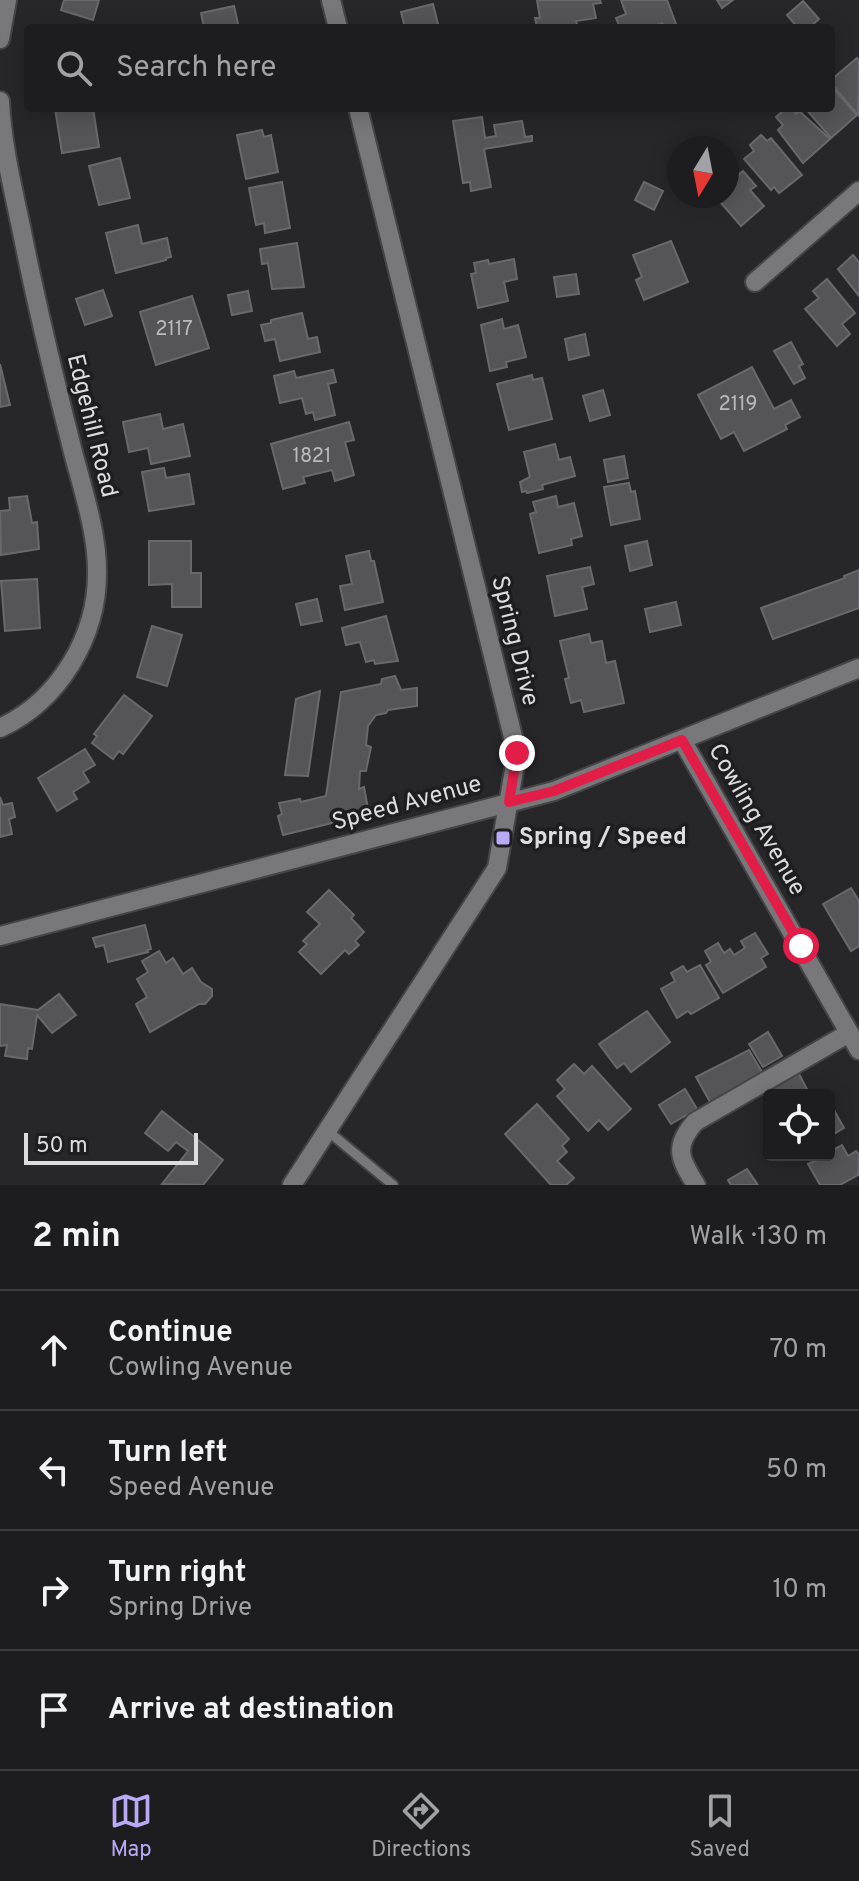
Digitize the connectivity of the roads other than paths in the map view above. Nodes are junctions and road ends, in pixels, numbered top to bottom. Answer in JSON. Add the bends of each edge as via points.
{"nodes":[{"id":1,"x":7,"y":0,"type":"edge"},
{"id":2,"x":331,"y":0,"type":"edge"},
{"id":3,"x":337,"y":24,"type":"edge"},
{"id":4,"x":0,"y":39,"type":"edge"},
{"id":5,"x":0,"y":101,"type":"edge"},
{"id":6,"x":359,"y":112,"type":"edge"},
{"id":7,"x":6,"y":189,"type":"edge"},
{"id":8,"x":859,"y":191,"type":"edge"},
{"id":9,"x":755,"y":282,"type":"dead end"},
{"id":10,"x":859,"y":668,"type":"edge"},
{"id":11,"x":0,"y":728,"type":"edge"},
{"id":12,"x":682,"y":740,"type":"junction"},
{"id":13,"x":509,"y":802,"type":"junction"},
{"id":14,"x":0,"y":936,"type":"edge"},
{"id":15,"x":854,"y":1030,"type":"edge"},
{"id":16,"x":859,"y":1050,"type":"edge"},
{"id":17,"x":329,"y":1132,"type":"junction"},
{"id":18,"x":292,"y":1185,"type":"edge"},
{"id":19,"x":393,"y":1185,"type":"edge"},
{"id":20,"x":696,"y":1185,"type":"edge"}],
"edges":[{"from":1,"to":4,"type":"street"},
{"from":2,"to":3,"type":"street"},
{"from":5,"to":7,"type":"street","name":"Edgehill Road"},
{"from":6,"to":13,"type":"street","name":"Spring Drive","via":[[517,753]]},
{"from":7,"to":11,"type":"street","name":"Edgehill Road","via":[[92,530],[97,569],[92,617],[73,661],[43,699]]},
{"from":8,"to":9,"type":"street"},
{"from":10,"to":12,"type":"street","name":"Speed Avenue"},
{"from":12,"to":13,"type":"street","name":"Speed Avenue","via":[[554,791]]},
{"from":12,"to":15,"type":"street","name":"Cowling Avenue"},
{"from":13,"to":14,"type":"street","name":"Speed Avenue"},
{"from":13,"to":17,"type":"street","name":"Spring Drive","via":[[497,868]]},
{"from":15,"to":16,"type":"street","name":"Cowling Avenue"},
{"from":15,"to":20,"type":"street","via":[[695,1122],[680,1149]]},
{"from":17,"to":18,"type":"street","name":"Spring Drive"},
{"from":17,"to":19,"type":"lane"}]}
